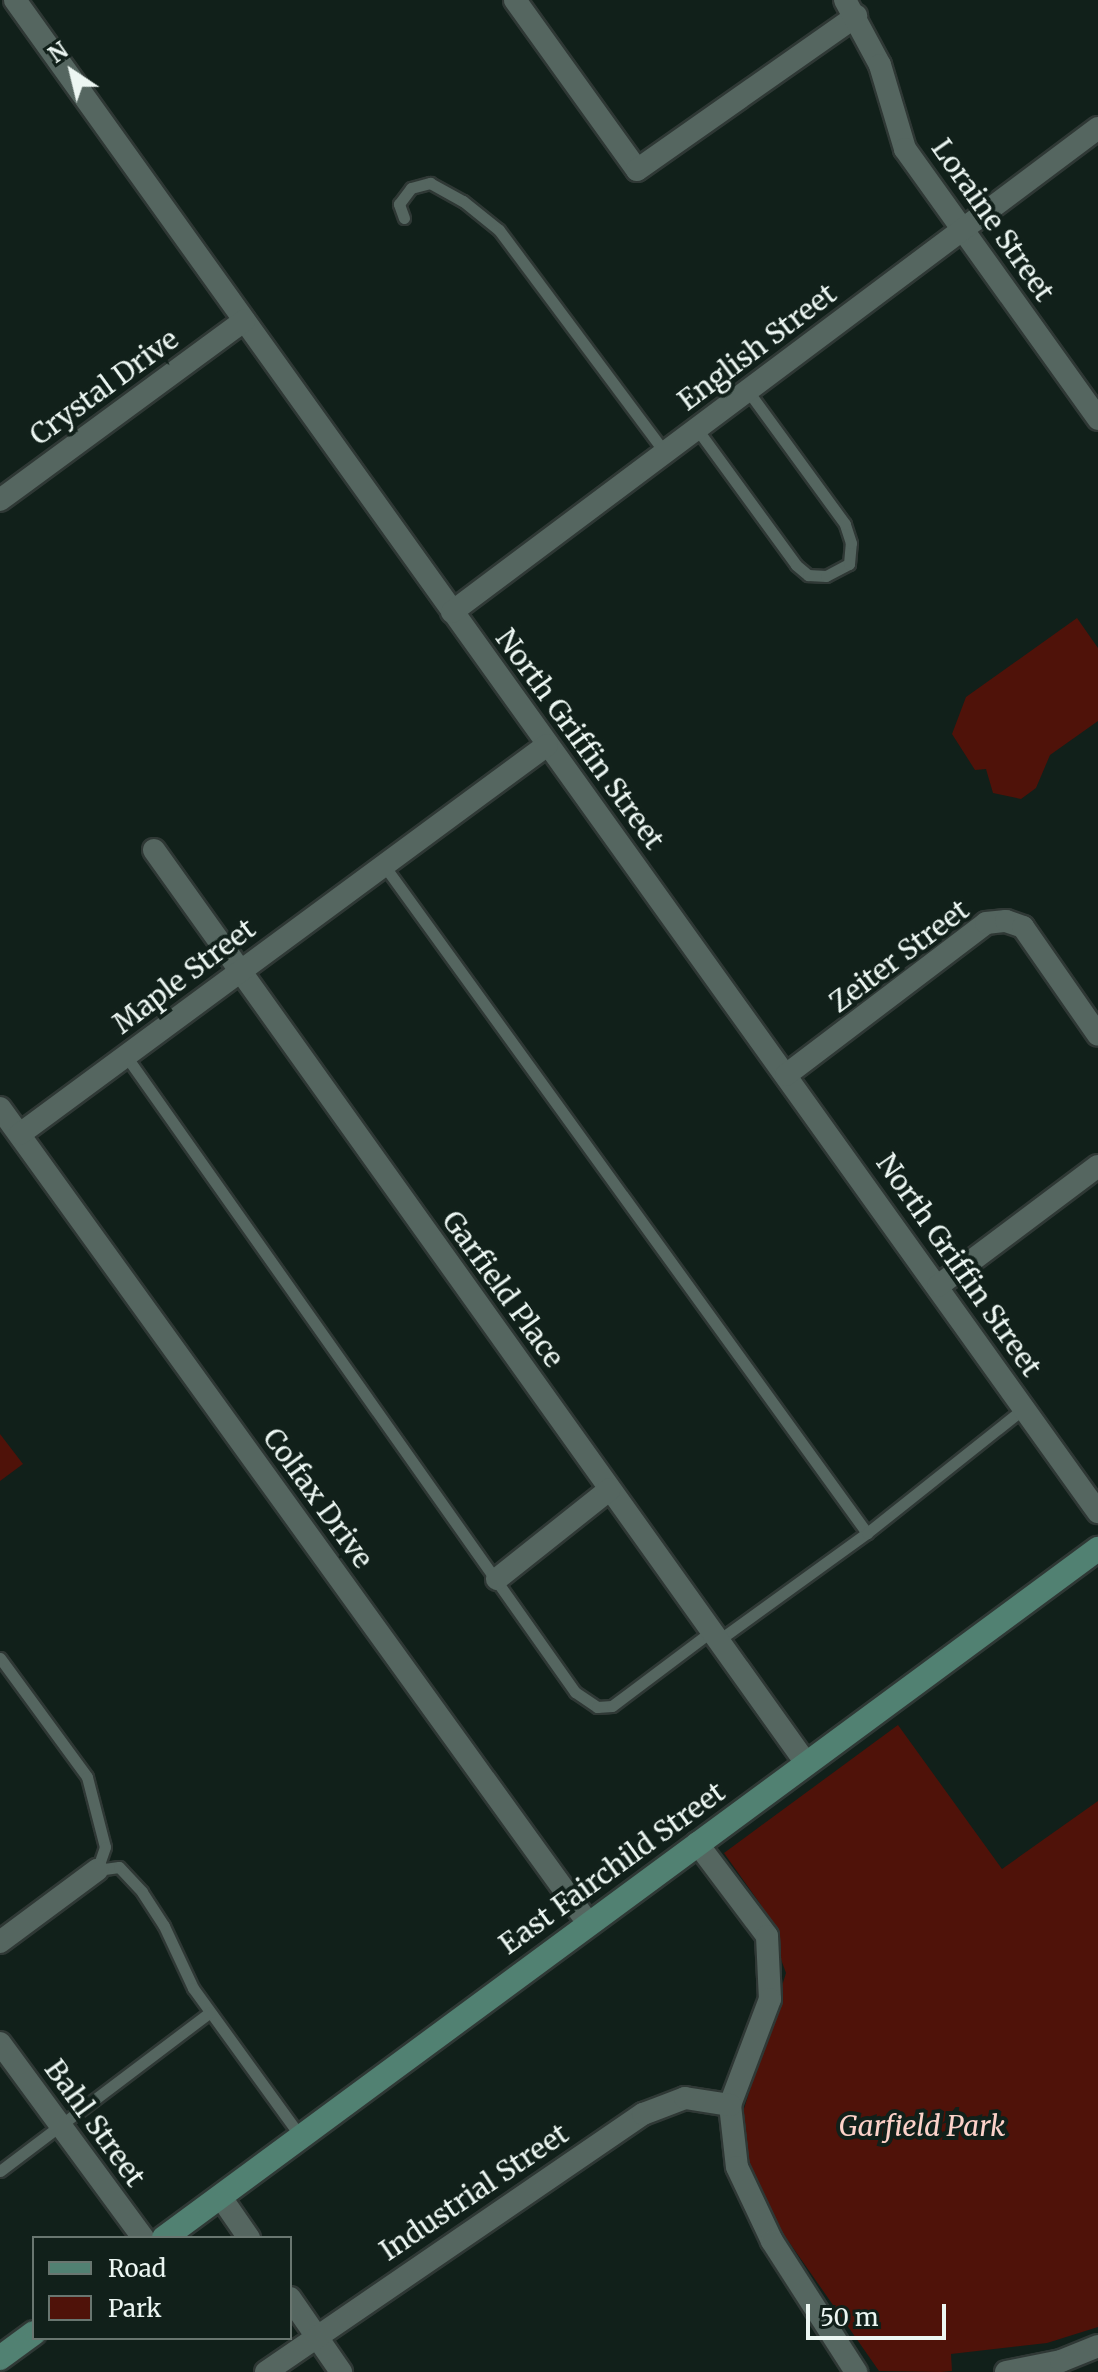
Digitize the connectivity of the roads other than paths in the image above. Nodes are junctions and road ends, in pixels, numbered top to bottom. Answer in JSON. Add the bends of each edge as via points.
{"nodes":[{"id":1,"x":15,"y":0,"type":"edge"},
{"id":2,"x":515,"y":0,"type":"edge"},
{"id":3,"x":851,"y":8,"type":"edge"},
{"id":4,"x":1098,"y":128,"type":"edge"},
{"id":5,"x":404,"y":218,"type":"dead end"},
{"id":6,"x":963,"y":230,"type":"junction"},
{"id":7,"x":244,"y":321,"type":"junction"},
{"id":8,"x":748,"y":391,"type":"junction"},
{"id":9,"x":1098,"y":419,"type":"edge"},
{"id":10,"x":697,"y":429,"type":"junction"},
{"id":11,"x":665,"y":453,"type":"junction"},
{"id":12,"x":0,"y":500,"type":"edge"},
{"id":13,"x":452,"y":612,"type":"junction"},
{"id":14,"x":547,"y":745,"type":"junction"},
{"id":15,"x":154,"y":850,"type":"dead end"},
{"id":16,"x":383,"y":864,"type":"junction"},
{"id":17,"x":239,"y":973,"type":"junction"},
{"id":18,"x":1098,"y":1035,"type":"edge"},
{"id":19,"x":126,"y":1056,"type":"junction"},
{"id":20,"x":786,"y":1075,"type":"junction"},
{"id":21,"x":0,"y":1108,"type":"edge"},
{"id":22,"x":20,"y":1134,"type":"junction"},
{"id":23,"x":1098,"y":1166,"type":"edge"},
{"id":24,"x":938,"y":1286,"type":"junction"},
{"id":25,"x":1024,"y":1408,"type":"junction"},
{"id":26,"x":610,"y":1489,"type":"junction"},
{"id":27,"x":1098,"y":1512,"type":"edge"},
{"id":28,"x":867,"y":1533,"type":"junction"},
{"id":29,"x":1098,"y":1549,"type":"edge"},
{"id":30,"x":497,"y":1579,"type":"junction"},
{"id":31,"x":716,"y":1636,"type":"junction"},
{"id":32,"x":0,"y":1658,"type":"edge"},
{"id":33,"x":806,"y":1763,"type":"junction"},
{"id":34,"x":697,"y":1843,"type":"junction"},
{"id":35,"x":97,"y":1870,"type":"junction"},
{"id":36,"x":588,"y":1923,"type":"junction"},
{"id":37,"x":0,"y":1942,"type":"edge"},
{"id":38,"x":210,"y":2012,"type":"junction"},
{"id":39,"x":0,"y":2043,"type":"edge"},
{"id":40,"x":730,"y":2105,"type":"junction"},
{"id":41,"x":61,"y":2128,"type":"junction"},
{"id":42,"x":301,"y":2137,"type":"junction"},
{"id":43,"x":0,"y":2171,"type":"edge"},
{"id":44,"x":220,"y":2196,"type":"junction"},
{"id":45,"x":142,"y":2236,"type":"edge"},
{"id":46,"x":167,"y":2236,"type":"edge"},
{"id":47,"x":248,"y":2236,"type":"edge"},
{"id":48,"x":292,"y":2301,"type":"edge"},
{"id":49,"x":32,"y":2334,"type":"edge"},
{"id":50,"x":316,"y":2336,"type":"junction"},
{"id":51,"x":1098,"y":2346,"type":"edge"},
{"id":52,"x":0,"y":2358,"type":"edge"},
{"id":53,"x":266,"y":2372,"type":"edge"},
{"id":54,"x":341,"y":2372,"type":"edge"},
{"id":55,"x":856,"y":2372,"type":"edge"},
{"id":56,"x":1006,"y":2372,"type":"edge"}],
"edges":[{"from":1,"to":7,"type":"street","name":"North Griffin Street"},
{"from":2,"to":3,"type":"street","via":[[637,170]]},
{"from":3,"to":6,"type":"street","name":"Loraine Street","via":[[880,65],[905,149]]},
{"from":4,"to":6,"type":"street","name":"English Street"},
{"from":5,"to":11,"type":"lane","via":[[399,204],[411,188],[430,183],[499,230]]},
{"from":6,"to":8,"type":"street","name":"English Street"},
{"from":6,"to":9,"type":"street","name":"Loraine Street"},
{"from":7,"to":12,"type":"street","name":"Crystal Drive"},
{"from":7,"to":13,"type":"street","name":"North Griffin Street"},
{"from":8,"to":10,"type":"street","name":"English Street"},
{"from":8,"to":10,"type":"lane","via":[[845,524],[851,543],[849,564],[826,576],[808,575],[796,565]]},
{"from":10,"to":11,"type":"street","name":"English Street"},
{"from":11,"to":13,"type":"street","name":"English Street"},
{"from":13,"to":14,"type":"street","name":"North Griffin Street"},
{"from":14,"to":16,"type":"street","name":"Maple Street"},
{"from":14,"to":20,"type":"street","name":"North Griffin Street"},
{"from":15,"to":17,"type":"street","name":"Garfield Place"},
{"from":16,"to":17,"type":"street","name":"Maple Street"},
{"from":16,"to":28,"type":"lane"},
{"from":17,"to":19,"type":"street","name":"Maple Street"},
{"from":17,"to":26,"type":"street","name":"Garfield Place"},
{"from":18,"to":20,"type":"street","name":"Zeiter Street","via":[[1023,927],[1006,921],[986,923]]},
{"from":19,"to":22,"type":"street","name":"Maple Street"},
{"from":19,"to":30,"type":"lane"},
{"from":20,"to":24,"type":"street","name":"North Griffin Street"},
{"from":21,"to":22,"type":"street","name":"Colfax Drive"},
{"from":22,"to":36,"type":"street","name":"Colfax Drive"},
{"from":23,"to":24,"type":"street"},
{"from":24,"to":25,"type":"street","name":"North Griffin Street"},
{"from":25,"to":27,"type":"street","name":"North Griffin Street"},
{"from":25,"to":28,"type":"lane"},
{"from":26,"to":30,"type":"street"},
{"from":26,"to":31,"type":"street","name":"Garfield Place"},
{"from":28,"to":31,"type":"lane"},
{"from":29,"to":33,"type":"street","name":"East Fairchild Street"},
{"from":30,"to":31,"type":"lane","via":[[575,1692],[597,1707],[612,1706]]},
{"from":31,"to":33,"type":"street","name":"Garfield Place"},
{"from":32,"to":35,"type":"lane","via":[[87,1777],[105,1847]]},
{"from":33,"to":34,"type":"street","name":"East Fairchild Street"},
{"from":34,"to":36,"type":"street","name":"East Fairchild Street"},
{"from":34,"to":40,"type":"street","via":[[767,1936],[770,1999]]},
{"from":35,"to":37,"type":"street"},
{"from":35,"to":38,"type":"lane","via":[[119,1867],[142,1892]]},
{"from":36,"to":42,"type":"street","name":"East Fairchild Street"},
{"from":38,"to":41,"type":"lane"},
{"from":38,"to":42,"type":"lane"},
{"from":39,"to":41,"type":"street","name":"Bahl Street"},
{"from":40,"to":50,"type":"street","name":"Industrial Street","via":[[685,2098],[643,2114]]},
{"from":40,"to":55,"type":"street","via":[[737,2167],[772,2241]]},
{"from":41,"to":43,"type":"lane"},
{"from":41,"to":45,"type":"street","name":"Bahl Street"},
{"from":42,"to":44,"type":"street","name":"East Fairchild Street"},
{"from":44,"to":46,"type":"street","name":"East Fairchild Street"},
{"from":44,"to":47,"type":"street"},
{"from":48,"to":50,"type":"street"},
{"from":49,"to":52,"type":"street"},
{"from":50,"to":53,"type":"street","name":"Industrial Street"},
{"from":50,"to":54,"type":"street"},
{"from":51,"to":56,"type":"street","via":[[1061,2361]]}]}
